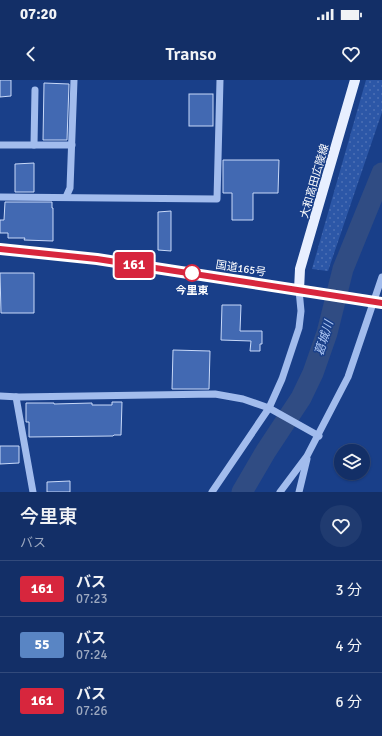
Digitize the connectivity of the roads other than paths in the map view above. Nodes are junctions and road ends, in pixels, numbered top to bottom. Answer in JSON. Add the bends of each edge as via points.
{"nodes":[{"id":1,"x":74,"y":80,"type":"edge"},
{"id":2,"x":220,"y":80,"type":"edge"},
{"id":3,"x":356,"y":80,"type":"edge"},
{"id":4,"x":35,"y":90,"type":"dead end"},
{"id":5,"x":0,"y":145,"type":"edge"},
{"id":6,"x":34,"y":145,"type":"junction"},
{"id":7,"x":72,"y":145,"type":"junction"},
{"id":8,"x":0,"y":197,"type":"edge"},
{"id":9,"x":66,"y":197,"type":"junction"},
{"id":10,"x":0,"y":249,"type":"edge"},
{"id":11,"x":382,"y":277,"type":"edge"},
{"id":12,"x":299,"y":290,"type":"junction"},
{"id":13,"x":374,"y":301,"type":"edge"},
{"id":14,"x":0,"y":396,"type":"edge"},
{"id":15,"x":16,"y":397,"type":"junction"},
{"id":16,"x":271,"y":409,"type":"junction"},
{"id":17,"x":319,"y":436,"type":"junction"},
{"id":18,"x":307,"y":456,"type":"junction"},
{"id":19,"x":33,"y":492,"type":"edge"},
{"id":20,"x":212,"y":492,"type":"edge"},
{"id":21,"x":280,"y":492,"type":"edge"},
{"id":22,"x":299,"y":492,"type":"edge"}],
"edges":[{"from":1,"to":7,"type":"street"},
{"from":2,"to":9,"type":"street","via":[[217,199]]},
{"from":3,"to":12,"type":"main road","name":"大和高田広陵線","via":[[300,269]]},
{"from":4,"to":6,"type":"street"},
{"from":5,"to":6,"type":"street"},
{"from":6,"to":7,"type":"street"},
{"from":7,"to":9,"type":"street","via":[[70,188]]},
{"from":8,"to":9,"type":"street"},
{"from":10,"to":12,"type":"highway","name":"国道165号","via":[[97,259]]},
{"from":11,"to":13,"type":"street"},
{"from":12,"to":13,"type":"highway","name":"国道165号"},
{"from":12,"to":16,"type":"street","via":[[299,328]]},
{"from":13,"to":17,"type":"street","via":[[348,377]]},
{"from":14,"to":15,"type":"street"},
{"from":15,"to":16,"type":"street","via":[[214,394],[243,399]]},
{"from":15,"to":19,"type":"street"},
{"from":16,"to":17,"type":"street"},
{"from":16,"to":20,"type":"street"},
{"from":17,"to":18,"type":"street"},
{"from":18,"to":21,"type":"street"},
{"from":18,"to":22,"type":"street"}]}
